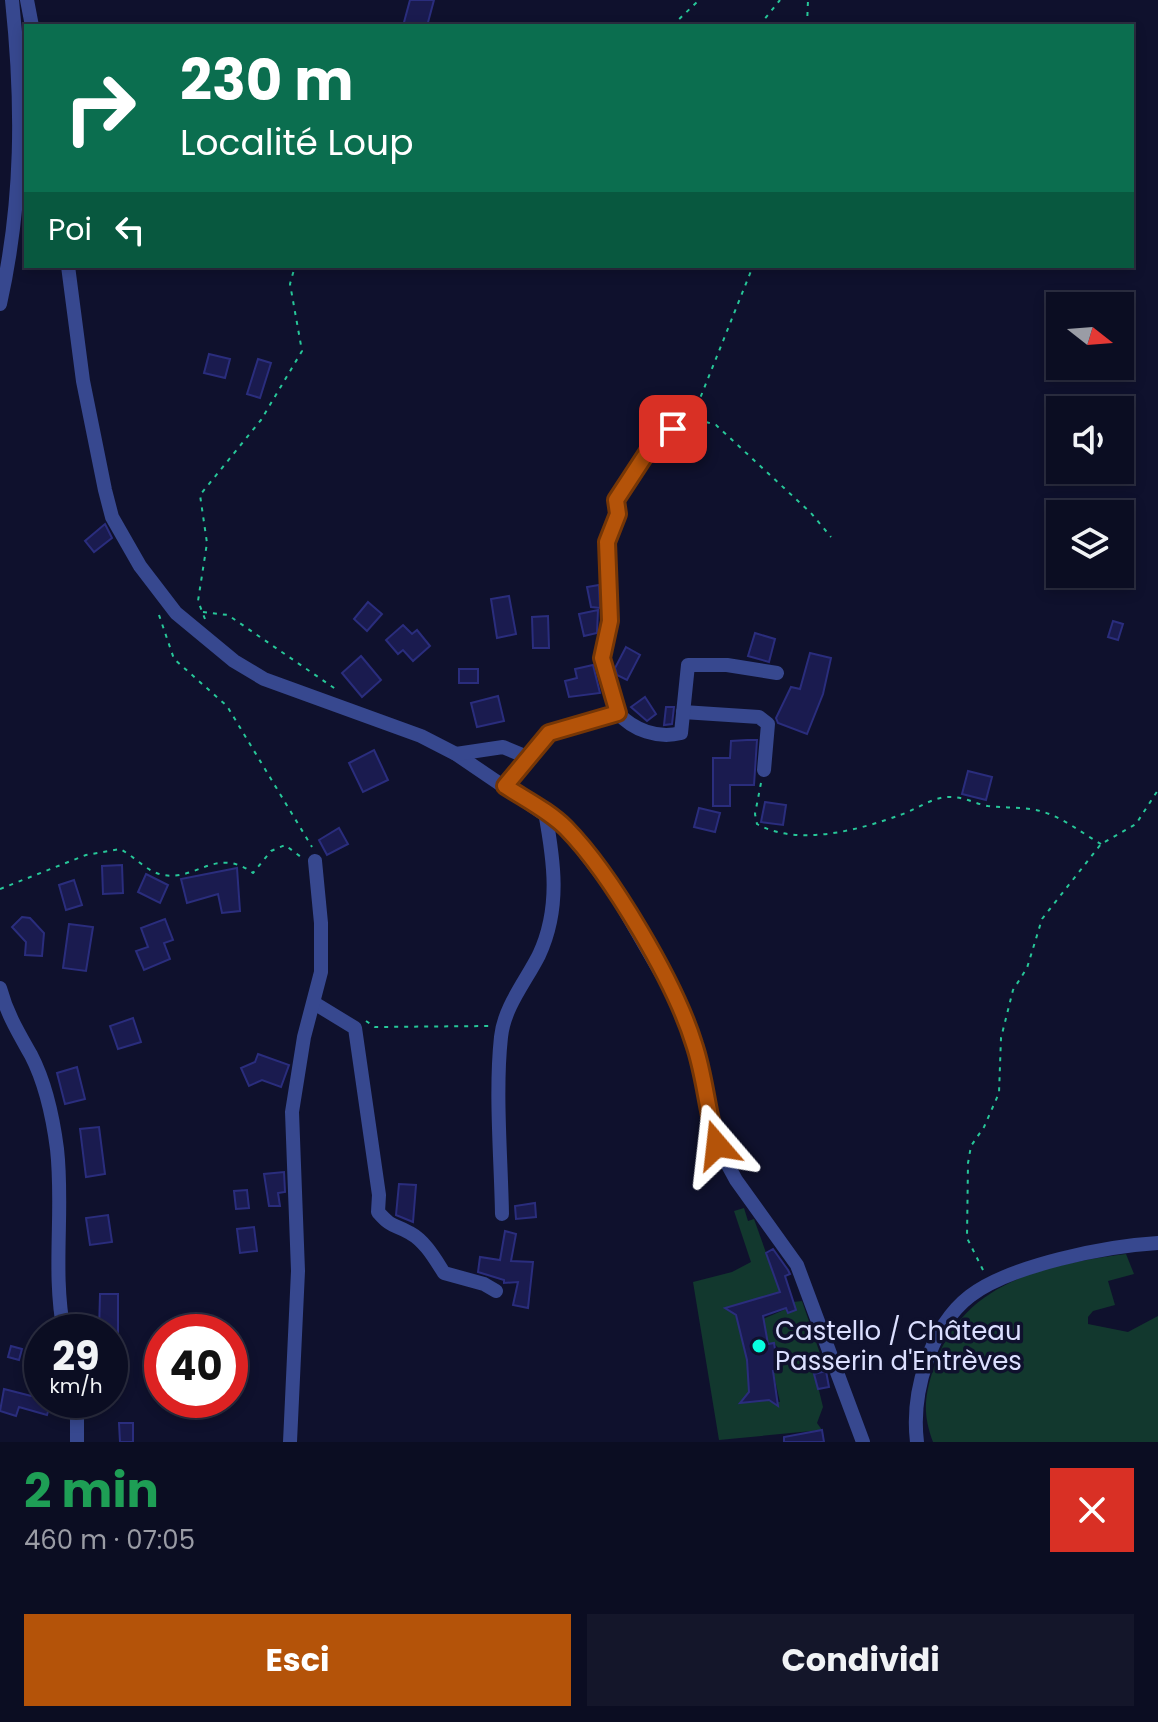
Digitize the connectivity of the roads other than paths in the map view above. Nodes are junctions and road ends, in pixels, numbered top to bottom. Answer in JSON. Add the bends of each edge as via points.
{"nodes":[{"id":1,"x":12,"y":0,"type":"edge"},
{"id":2,"x":27,"y":0,"type":"edge"},
{"id":3,"x":32,"y":24,"type":"edge"},
{"id":4,"x":68,"y":268,"type":"edge"},
{"id":5,"x":0,"y":304,"type":"edge"},
{"id":6,"x":692,"y":417,"type":"road end"},
{"id":7,"x":777,"y":673,"type":"dead end"},
{"id":8,"x":683,"y":712,"type":"junction"},
{"id":9,"x":618,"y":713,"type":"junction"},
{"id":10,"x":456,"y":754,"type":"junction"},
{"id":11,"x":527,"y":757,"type":"junction"},
{"id":12,"x":764,"y":770,"type":"road end"},
{"id":13,"x":505,"y":786,"type":"junction"},
{"id":14,"x":545,"y":812,"type":"junction"},
{"id":15,"x":315,"y":861,"type":"road end"},
{"id":16,"x":0,"y":988,"type":"edge"},
{"id":17,"x":314,"y":1003,"type":"junction"},
{"id":18,"x":502,"y":1214,"type":"dead end"},
{"id":19,"x":1158,"y":1243,"type":"edge"},
{"id":20,"x":496,"y":1291,"type":"dead end"},
{"id":21,"x":60,"y":1314,"type":"edge"},
{"id":22,"x":77,"y":1418,"type":"edge"},
{"id":23,"x":77,"y":1442,"type":"edge"},
{"id":24,"x":290,"y":1442,"type":"edge"},
{"id":25,"x":863,"y":1442,"type":"edge"},
{"id":26,"x":917,"y":1442,"type":"edge"}],
"edges":[{"from":1,"to":5,"type":"street","via":[[20,175]]},
{"from":2,"to":3,"type":"street"},
{"from":4,"to":10,"type":"street","via":[[83,381],[112,517],[176,613],[206,641],[264,679],[397,726]]},
{"from":6,"to":9,"type":"street","via":[[654,442],[616,500],[618,514],[607,542],[610,621],[602,658]]},
{"from":7,"to":8,"type":"street","via":[[688,665]]},
{"from":8,"to":9,"type":"street","via":[[681,733],[666,737],[629,725]]},
{"from":8,"to":12,"type":"street","via":[[759,717],[768,724]]},
{"from":9,"to":11,"type":"street","via":[[549,733]]},
{"from":10,"to":11,"type":"street","via":[[503,747]]},
{"from":10,"to":13,"type":"street"},
{"from":11,"to":13,"type":"street"},
{"from":13,"to":14,"type":"street"},
{"from":14,"to":18,"type":"street","via":[[555,864],[554,910],[540,954],[501,1035]]},
{"from":14,"to":25,"type":"street","via":[[566,829],[613,890],[677,1001],[695,1045],[717,1145],[797,1265]]},
{"from":15,"to":17,"type":"street","via":[[321,972]]},
{"from":16,"to":21,"type":"street","via":[[47,1098],[57,1148]]},
{"from":17,"to":20,"type":"street","via":[[355,1028],[378,1212],[391,1227],[411,1233],[444,1273]]},
{"from":17,"to":24,"type":"street","via":[[292,1112],[298,1271]]},
{"from":19,"to":26,"type":"street","via":[[1092,1252],[991,1282],[968,1298],[940,1330],[920,1391]]},
{"from":22,"to":23,"type":"street"}]}
